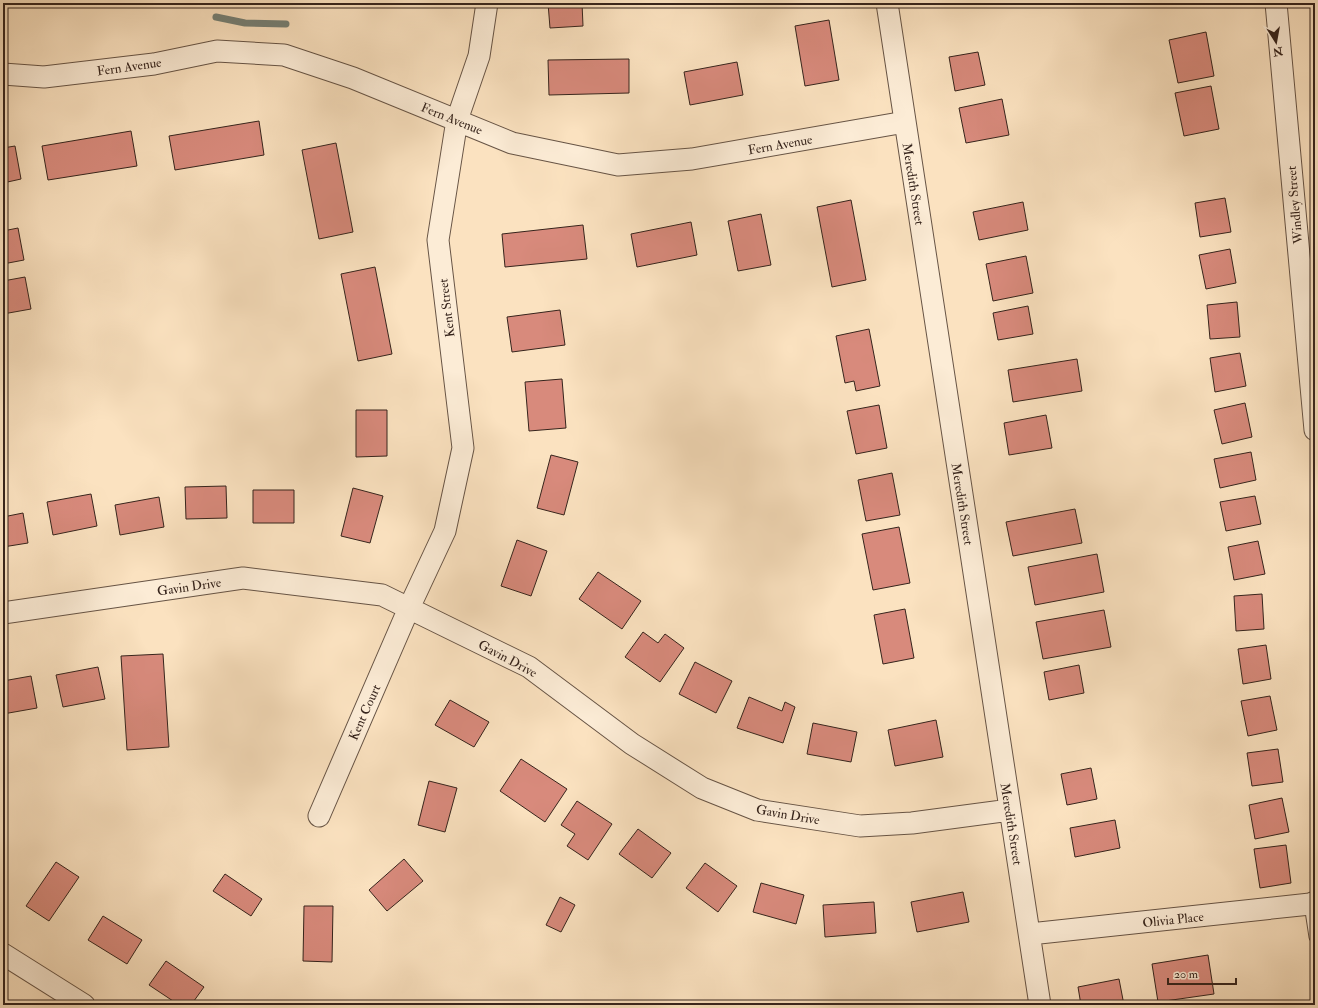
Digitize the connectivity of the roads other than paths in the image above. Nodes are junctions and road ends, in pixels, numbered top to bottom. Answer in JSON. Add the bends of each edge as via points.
{"nodes":[{"id":1,"x":487,"y":3,"type":"edge"},
{"id":2,"x":887,"y":3,"type":"edge"},
{"id":3,"x":1276,"y":3,"type":"edge"},
{"id":4,"x":3,"y":74,"type":"edge"},
{"id":5,"x":457,"y":120,"type":"junction"},
{"id":6,"x":905,"y":122,"type":"junction"},
{"id":7,"x":1313,"y":383,"type":"edge"},
{"id":8,"x":1315,"y":430,"type":"edge"},
{"id":9,"x":409,"y":608,"type":"junction"},
{"id":10,"x":3,"y":613,"type":"edge"},
{"id":11,"x":1010,"y":810,"type":"junction"},
{"id":12,"x":319,"y":816,"type":"dead end"},
{"id":13,"x":1312,"y":903,"type":"edge"},
{"id":14,"x":1030,"y":934,"type":"junction"},
{"id":15,"x":1315,"y":937,"type":"edge"},
{"id":16,"x":3,"y":954,"type":"edge"},
{"id":17,"x":84,"y":1005,"type":"edge"},
{"id":18,"x":1040,"y":1005,"type":"edge"}],
"edges":[{"from":1,"to":5,"type":"street","name":"Kent Street","via":[[478,56]]},
{"from":2,"to":6,"type":"street","name":"Meredith Street"},
{"from":3,"to":7,"type":"street","name":"Windley Street"},
{"from":4,"to":5,"type":"street","name":"Fern Avenue","via":[[44,77],[154,64],[217,51],[284,55],[353,78]]},
{"from":5,"to":6,"type":"street","name":"Fern Avenue","via":[[512,143],[618,165],[692,159]]},
{"from":5,"to":9,"type":"street","name":"Kent Street","via":[[438,240],[463,448],[445,531]]},
{"from":6,"to":11,"type":"street","name":"Meredith Street"},
{"from":7,"to":8,"type":"street","name":"Windley Street"},
{"from":9,"to":10,"type":"street","name":"Gavin Drive","via":[[382,595],[242,578]]},
{"from":9,"to":11,"type":"street","name":"Gavin Drive","via":[[529,667],[632,744],[702,788],[757,810],[860,826],[912,823]]},
{"from":9,"to":12,"type":"street","name":"Kent Court"},
{"from":11,"to":14,"type":"street","name":"Meredith Street"},
{"from":13,"to":14,"type":"street","name":"Olivia Place"},
{"from":13,"to":15,"type":"lane"},
{"from":14,"to":18,"type":"street","name":"Meredith Street"},
{"from":16,"to":17,"type":"street"}]}
